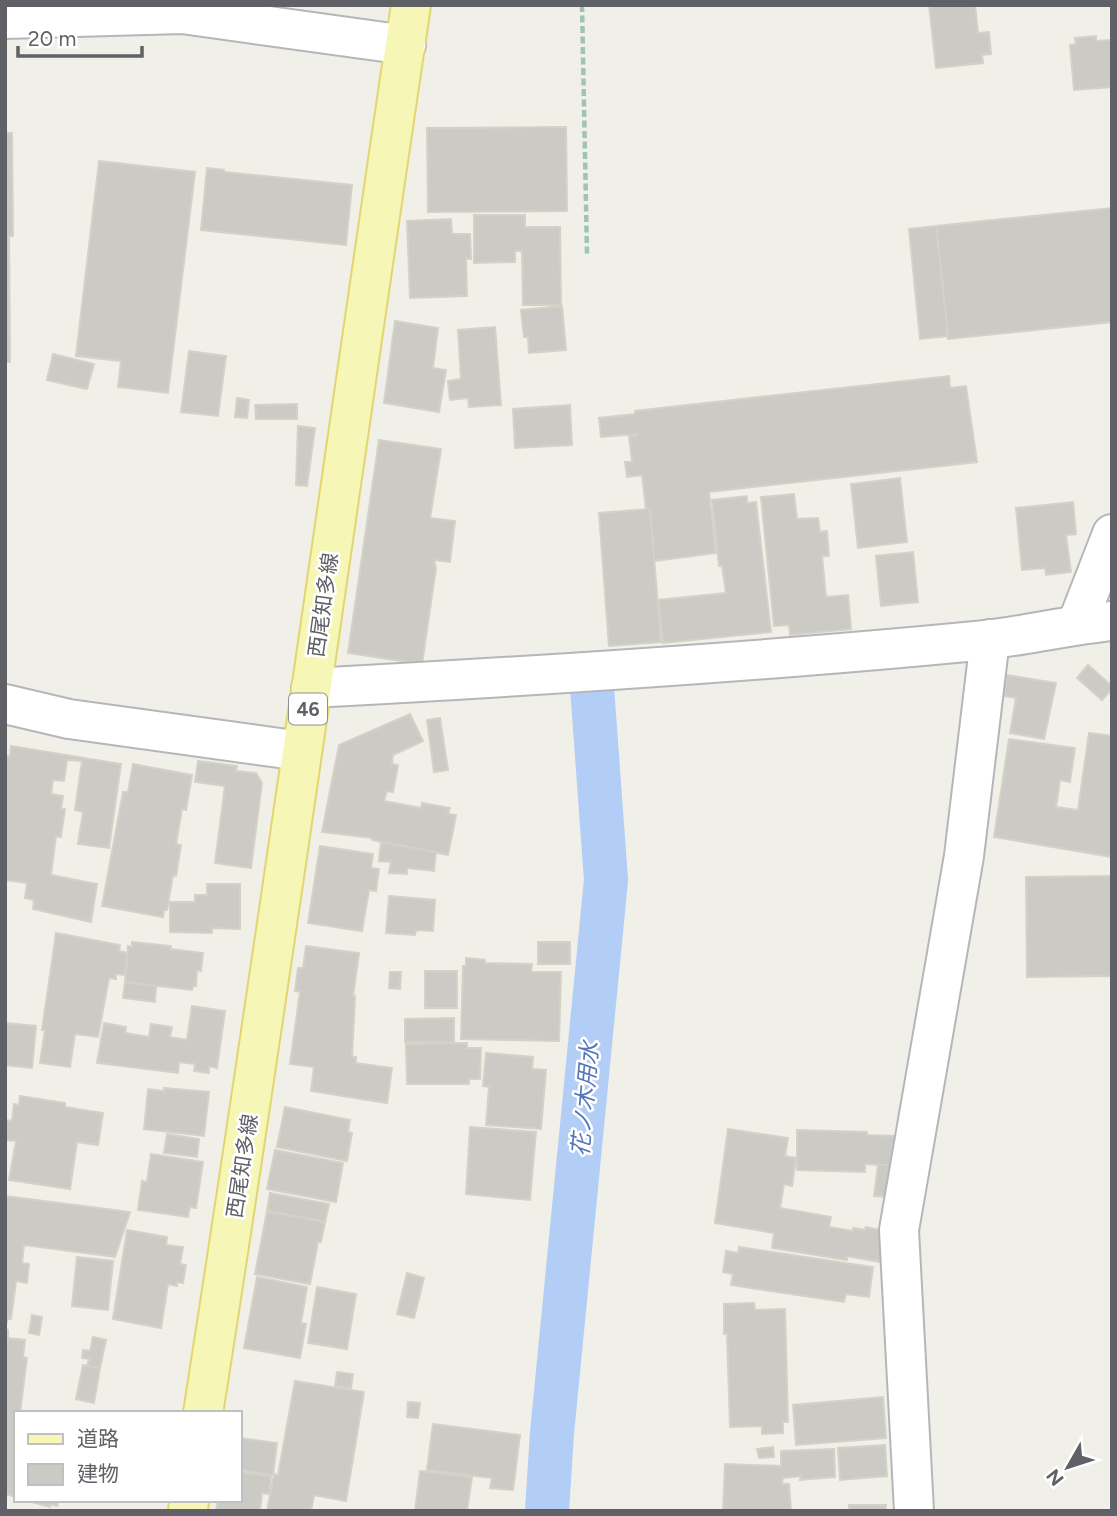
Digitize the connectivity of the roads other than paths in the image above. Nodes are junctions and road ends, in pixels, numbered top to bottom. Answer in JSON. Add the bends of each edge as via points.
{"nodes":[{"id":1,"x":411,"y":5,"type":"edge"},
{"id":2,"x":5,"y":19,"type":"edge"},
{"id":3,"x":405,"y":45,"type":"junction"},
{"id":4,"x":1112,"y":534,"type":"edge"},
{"id":5,"x":1094,"y":623,"type":"edge"},
{"id":6,"x":990,"y":639,"type":"junction"},
{"id":7,"x":311,"y":688,"type":"junction"},
{"id":8,"x":5,"y":704,"type":"edge"},
{"id":9,"x":301,"y":751,"type":"junction"},
{"id":10,"x":203,"y":1411,"type":"edge"},
{"id":11,"x":914,"y":1511,"type":"edge"}],
"edges":[{"from":1,"to":3,"type":"main road","name":"西尾知多線","number":"46"},
{"from":2,"to":3,"type":"street","via":[[182,14]]},
{"from":3,"to":7,"type":"main road","name":"西尾知多線","number":"46"},
{"from":4,"to":5,"type":"street"},
{"from":5,"to":6,"type":"street"},
{"from":6,"to":7,"type":"street","via":[[557,675]]},
{"from":6,"to":11,"type":"street","via":[[964,856],[899,1230]]},
{"from":7,"to":9,"type":"main road","name":"西尾知多線","number":"46"},
{"from":8,"to":9,"type":"street","via":[[69,719]]},
{"from":9,"to":10,"type":"main road","name":"西尾知多線","number":"46"}]}
